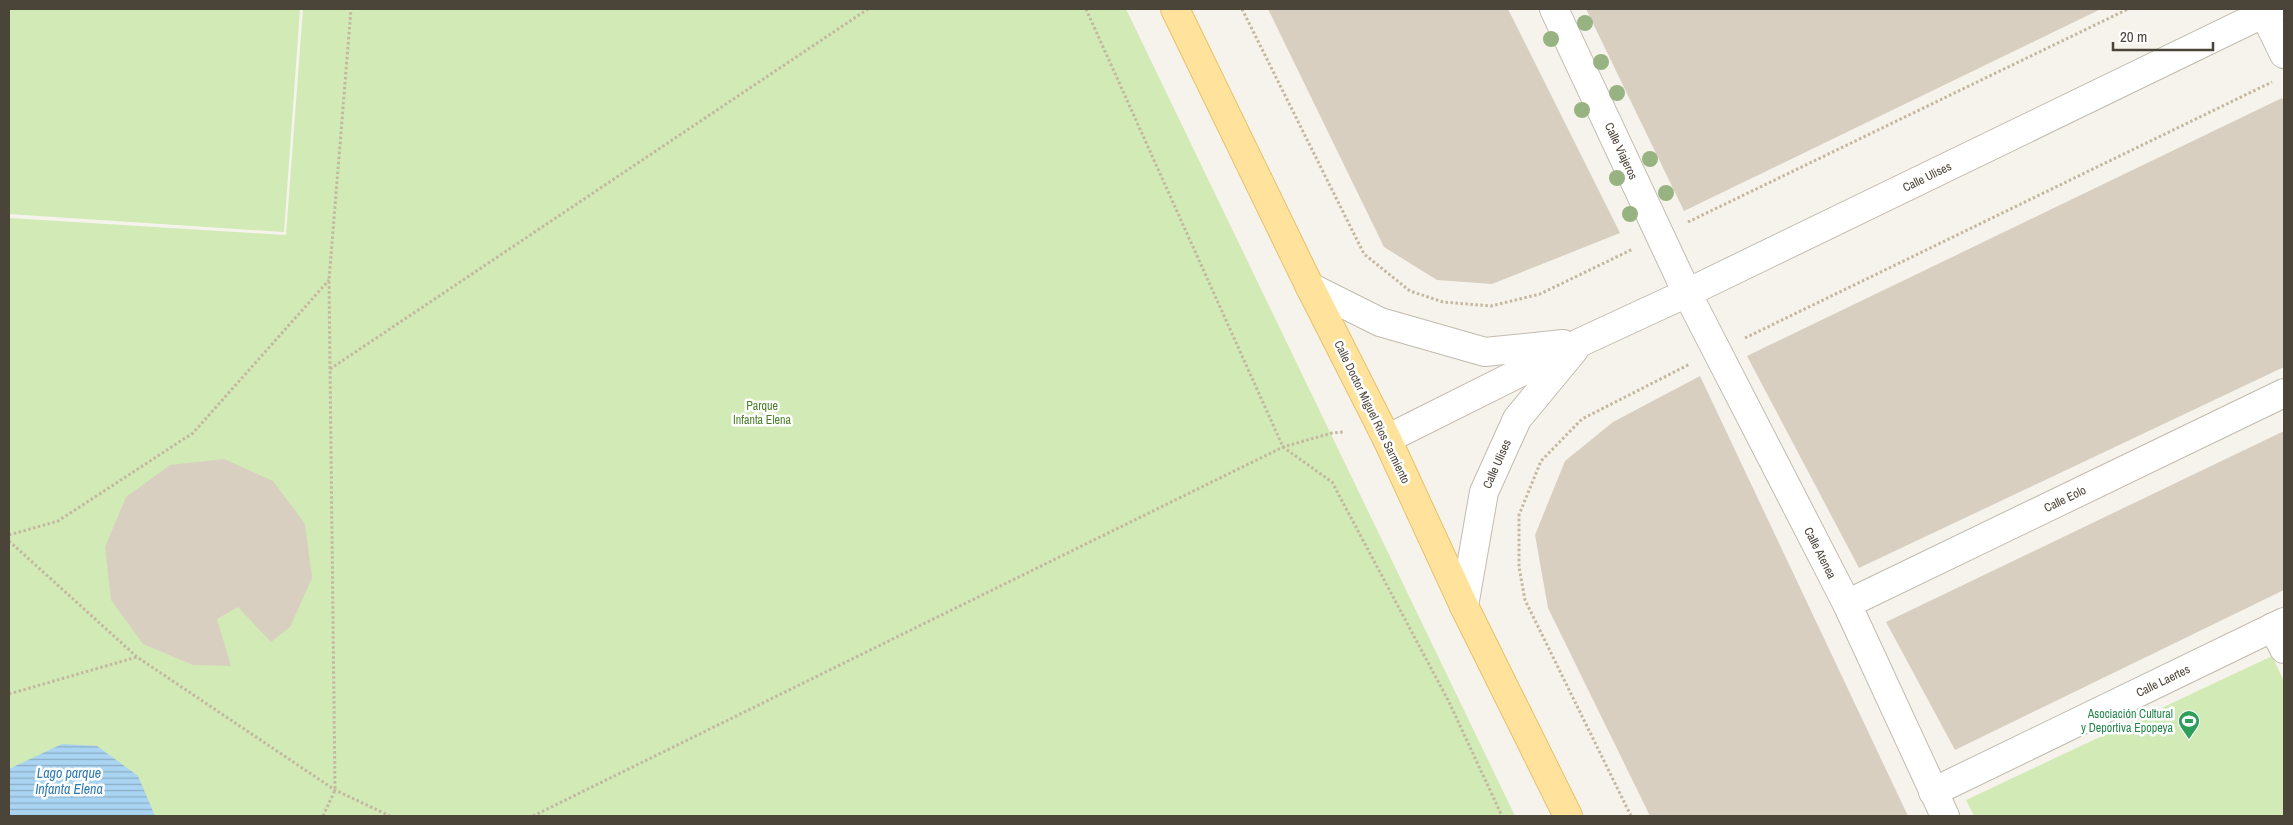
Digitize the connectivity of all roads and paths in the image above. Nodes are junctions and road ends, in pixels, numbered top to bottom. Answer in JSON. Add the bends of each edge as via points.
{"nodes":[{"id":1,"x":351,"y":9,"type":"edge"},
{"id":2,"x":868,"y":9,"type":"edge"},
{"id":3,"x":1086,"y":9,"type":"edge"},
{"id":4,"x":1176,"y":9,"type":"edge"},
{"id":5,"x":1554,"y":9,"type":"edge"},
{"id":6,"x":2267,"y":10,"type":"edge"},
{"id":7,"x":2284,"y":54,"type":"edge"},
{"id":8,"x":2275,"y":81,"type":"dead end"},
{"id":9,"x":329,"y":280,"type":"junction"},
{"id":10,"x":1310,"y":287,"type":"junction"},
{"id":11,"x":1687,"y":293,"type":"junction"},
{"id":12,"x":1579,"y":343,"type":"junction"},
{"id":13,"x":1717,"y":351,"type":"junction"},
{"id":14,"x":330,"y":369,"type":"junction"},
{"id":15,"x":2284,"y":393,"type":"edge"},
{"id":16,"x":1342,"y":432,"type":"dead end"},
{"id":17,"x":1387,"y":439,"type":"junction"},
{"id":18,"x":1283,"y":447,"type":"junction"},
{"id":19,"x":9,"y":535,"type":"edge"},
{"id":20,"x":9,"y":541,"type":"edge"},
{"id":21,"x":1846,"y":604,"type":"junction"},
{"id":22,"x":1464,"y":606,"type":"junction"},
{"id":23,"x":2281,"y":633,"type":"edge"},
{"id":24,"x":137,"y":657,"type":"junction"},
{"id":25,"x":9,"y":694,"type":"edge"},
{"id":26,"x":335,"y":790,"type":"junction"},
{"id":27,"x":1933,"y":792,"type":"junction"},
{"id":28,"x":323,"y":816,"type":"edge"},
{"id":29,"x":390,"y":816,"type":"edge"},
{"id":30,"x":533,"y":816,"type":"edge"},
{"id":31,"x":1502,"y":816,"type":"edge"},
{"id":32,"x":1568,"y":816,"type":"edge"},
{"id":33,"x":1631,"y":816,"type":"edge"},
{"id":34,"x":1946,"y":816,"type":"edge"}],
"edges":[{"from":1,"to":9,"type":"path"},
{"from":2,"to":14,"type":"path"},
{"from":3,"to":18,"type":"path"},
{"from":4,"to":10,"type":"main road","name":"Calle Doctor Miguel Rios Sarmiento"},
{"from":5,"to":11,"type":"street","name":"Calle Viajeros"},
{"from":6,"to":7,"type":"street"},
{"from":6,"to":11,"type":"street","name":"Calle Ulises"},
{"from":8,"to":13,"type":"path"},
{"from":9,"to":14,"type":"path"},
{"from":9,"to":19,"type":"path","via":[[193,433],[58,522]]},
{"from":10,"to":12,"type":"street","name":"Calle Ulises","via":[[1380,322],[1485,352]]},
{"from":10,"to":17,"type":"main road","name":"Calle Doctor Miguel Rios Sarmiento"},
{"from":11,"to":12,"type":"street","name":"Calle Ulises"},
{"from":11,"to":13,"type":"street","name":"Calle Atenea"},
{"from":12,"to":17,"type":"street","name":"Calle Ulises"},
{"from":12,"to":22,"type":"street","name":"Calle Ulises","via":[[1517,419],[1484,492]]},
{"from":13,"to":21,"type":"street","name":"Calle Atenea"},
{"from":13,"to":33,"type":"path","via":[[1582,419],[1541,461],[1520,515],[1518,567],[1525,600]]},
{"from":14,"to":26,"type":"path"},
{"from":15,"to":21,"type":"street","name":"Calle Eolo"},
{"from":16,"to":18,"type":"path"},
{"from":17,"to":22,"type":"main road","name":"Calle Doctor Miguel Rios Sarmiento"},
{"from":18,"to":30,"type":"path"},
{"from":18,"to":31,"type":"path","via":[[1332,482],[1449,702]]},
{"from":20,"to":24,"type":"path"},
{"from":21,"to":27,"type":"street","name":"Calle Atenea"},
{"from":22,"to":32,"type":"main road","name":"Calle Doctor Miguel Rios Sarmiento"},
{"from":23,"to":27,"type":"street","name":"Calle Laertes"},
{"from":24,"to":25,"type":"path"},
{"from":24,"to":26,"type":"path"},
{"from":26,"to":28,"type":"path"},
{"from":26,"to":29,"type":"path"},
{"from":27,"to":34,"type":"street","name":"Calle Atenea"}]}
